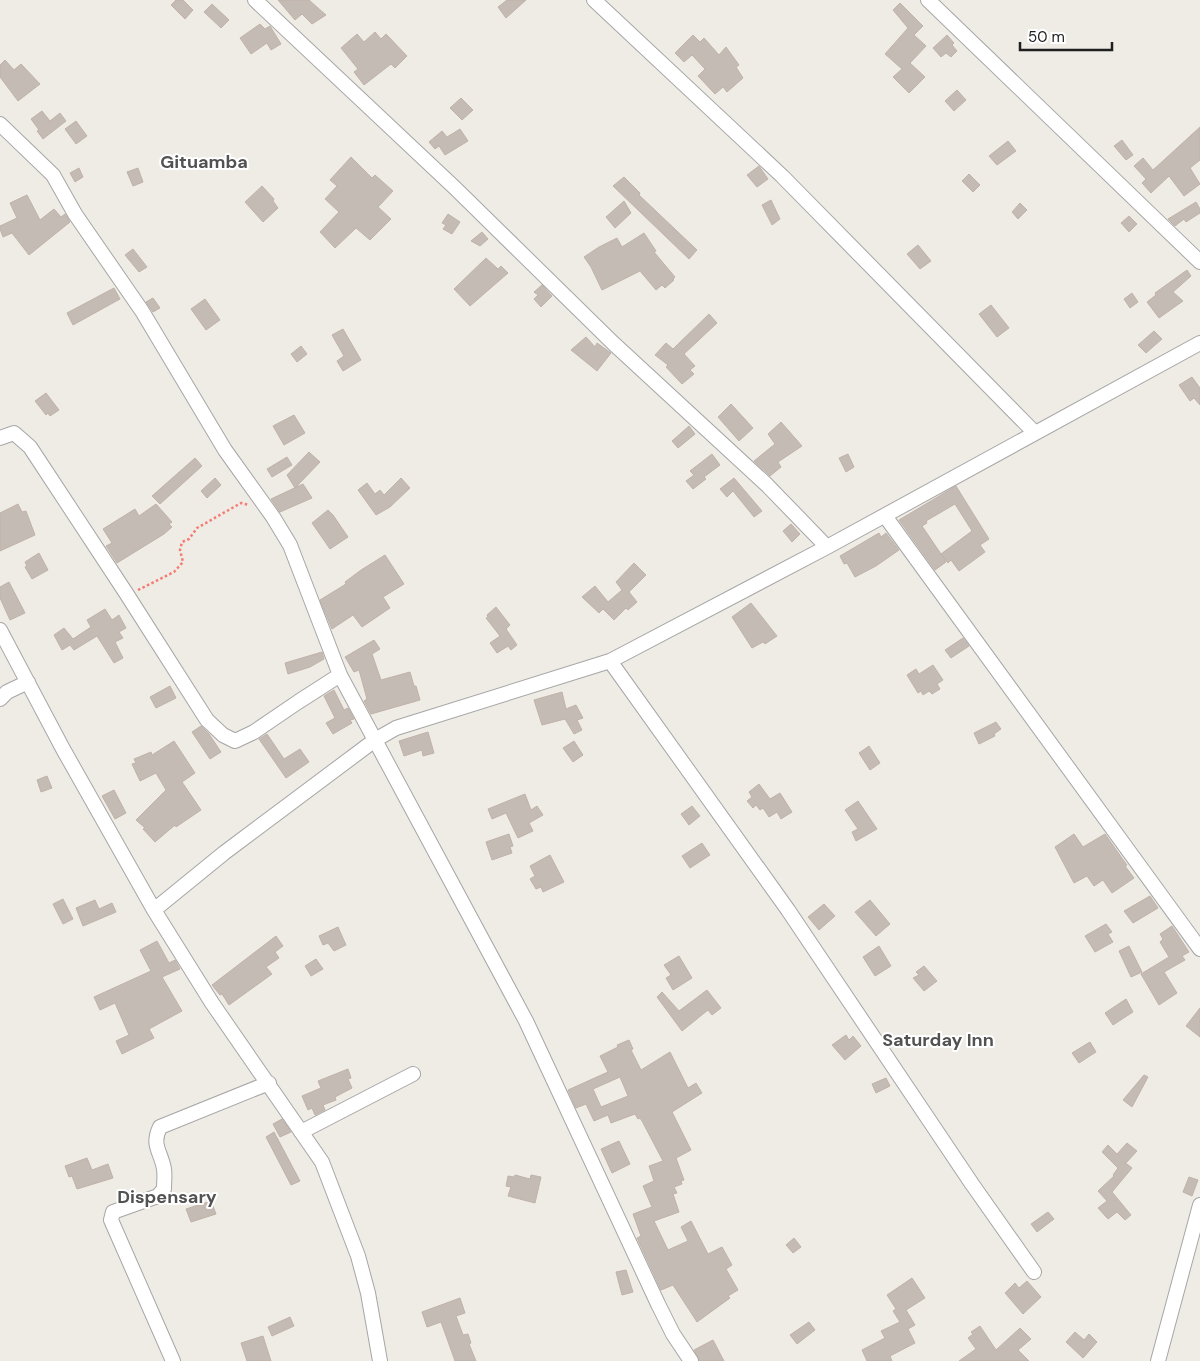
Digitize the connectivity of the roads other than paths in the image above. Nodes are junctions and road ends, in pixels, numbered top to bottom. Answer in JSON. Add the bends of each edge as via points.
{"nodes":[{"id":1,"x":255,"y":0,"type":"edge"},
{"id":2,"x":594,"y":0,"type":"edge"},
{"id":3,"x":928,"y":0,"type":"edge"},
{"id":4,"x":0,"y":124,"type":"edge"},
{"id":5,"x":1200,"y":262,"type":"edge"},
{"id":6,"x":1200,"y":343,"type":"edge"},
{"id":7,"x":1035,"y":433,"type":"junction"},
{"id":8,"x":0,"y":438,"type":"edge"},
{"id":9,"x":885,"y":516,"type":"junction"},
{"id":10,"x":827,"y":547,"type":"junction"},
{"id":11,"x":0,"y":630,"type":"edge"},
{"id":12,"x":610,"y":661,"type":"junction"},
{"id":13,"x":340,"y":675,"type":"junction"},
{"id":14,"x":28,"y":682,"type":"junction"},
{"id":15,"x":0,"y":699,"type":"edge"},
{"id":16,"x":375,"y":740,"type":"junction"},
{"id":17,"x":154,"y":910,"type":"junction"},
{"id":18,"x":1200,"y":949,"type":"edge"},
{"id":19,"x":413,"y":1074,"type":"dead end"},
{"id":20,"x":269,"y":1083,"type":"junction"},
{"id":21,"x":301,"y":1132,"type":"junction"},
{"id":22,"x":1200,"y":1205,"type":"edge"},
{"id":23,"x":1034,"y":1272,"type":"dead end"},
{"id":24,"x":173,"y":1361,"type":"edge"},
{"id":25,"x":380,"y":1361,"type":"edge"},
{"id":26,"x":691,"y":1361,"type":"edge"},
{"id":27,"x":1158,"y":1361,"type":"edge"}],
"edges":[{"from":1,"to":10,"type":"street","via":[[455,188],[613,343],[767,485]]},
{"from":2,"to":7,"type":"street","via":[[782,176]]},
{"from":3,"to":5,"type":"street"},
{"from":4,"to":13,"type":"street","via":[[52,175],[142,312],[225,450],[290,545]]},
{"from":6,"to":7,"type":"street"},
{"from":7,"to":9,"type":"street"},
{"from":8,"to":13,"type":"street","via":[[14,433],[30,447],[207,720],[223,735],[235,741],[254,732]]},
{"from":9,"to":10,"type":"street"},
{"from":9,"to":18,"type":"street"},
{"from":10,"to":12,"type":"street"},
{"from":11,"to":14,"type":"street"},
{"from":12,"to":16,"type":"street","via":[[396,728]]},
{"from":12,"to":23,"type":"street","via":[[788,910]]},
{"from":13,"to":16,"type":"street"},
{"from":14,"to":15,"type":"street"},
{"from":14,"to":17,"type":"street"},
{"from":16,"to":17,"type":"street"},
{"from":16,"to":26,"type":"street","via":[[526,1021],[658,1304]]},
{"from":17,"to":20,"type":"street","via":[[212,1003]]},
{"from":19,"to":21,"type":"street"},
{"from":20,"to":21,"type":"street"},
{"from":20,"to":24,"type":"street","via":[[160,1127],[156,1145],[164,1168],[164,1189],[158,1196],[113,1212],[112,1220]]},
{"from":21,"to":25,"type":"street","via":[[322,1162],[348,1229],[368,1293]]},
{"from":22,"to":27,"type":"street"}]}
